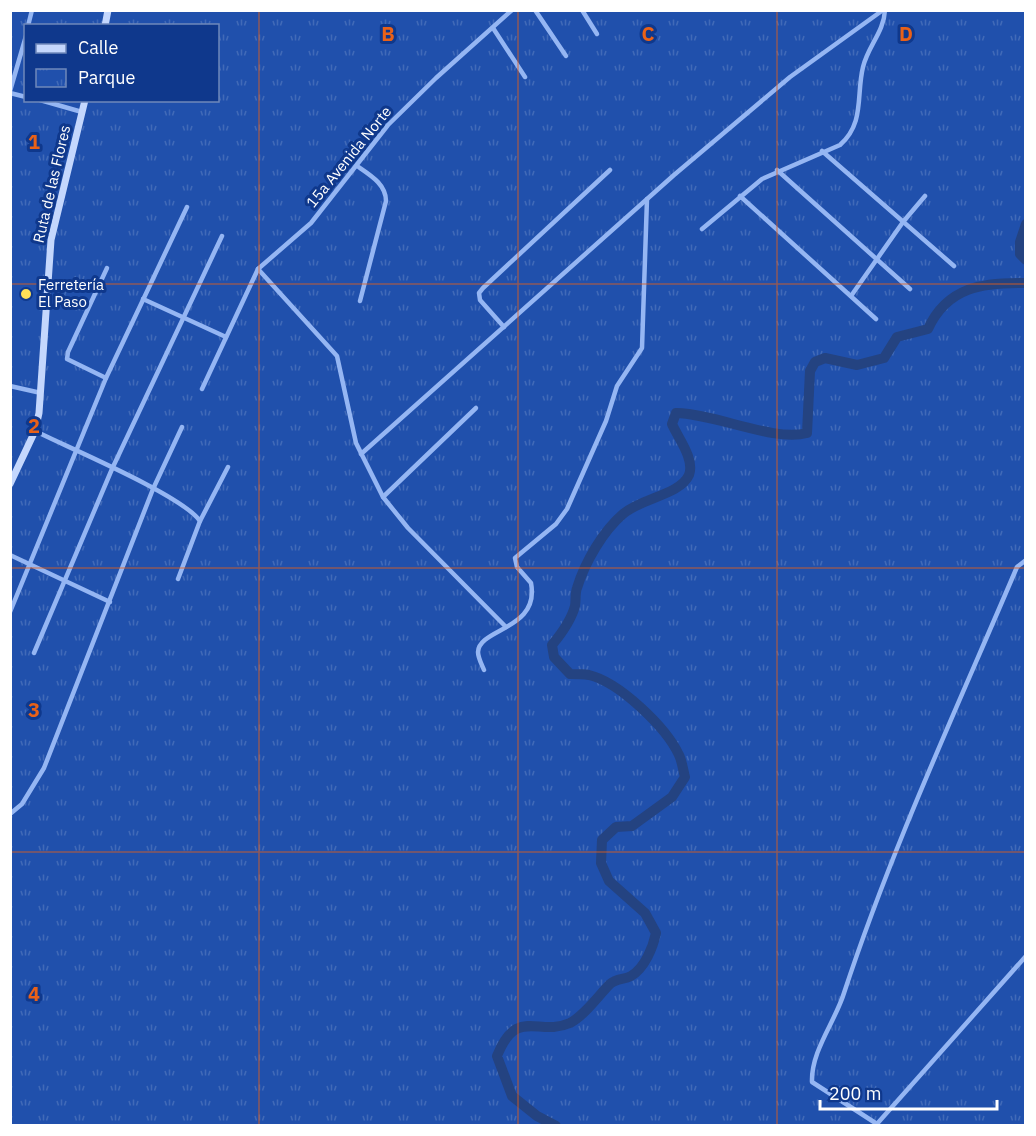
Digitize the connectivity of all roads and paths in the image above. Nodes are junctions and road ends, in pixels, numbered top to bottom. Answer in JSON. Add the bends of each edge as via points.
{"nodes":[{"id":1,"x":512,"y":10,"type":"edge"},
{"id":2,"x":535,"y":10,"type":"edge"},
{"id":3,"x":582,"y":10,"type":"edge"},
{"id":4,"x":884,"y":10,"type":"edge"},
{"id":5,"x":493,"y":28,"type":"junction"},
{"id":6,"x":597,"y":34,"type":"dead end"},
{"id":7,"x":24,"y":43,"type":"edge"},
{"id":8,"x":566,"y":56,"type":"dead end"},
{"id":9,"x":525,"y":77,"type":"dead end"},
{"id":10,"x":10,"y":92,"type":"edge"},
{"id":11,"x":47,"y":102,"type":"edge"},
{"id":12,"x":84,"y":102,"type":"edge"},
{"id":13,"x":82,"y":112,"type":"junction"},
{"id":14,"x":822,"y":152,"type":"junction"},
{"id":15,"x":357,"y":166,"type":"junction"},
{"id":16,"x":610,"y":170,"type":"dead end"},
{"id":17,"x":777,"y":171,"type":"junction"},
{"id":18,"x":740,"y":196,"type":"junction"},
{"id":19,"x":925,"y":196,"type":"dead end"},
{"id":20,"x":647,"y":199,"type":"junction"},
{"id":21,"x":188,"y":207,"type":"dead end"},
{"id":22,"x":903,"y":222,"type":"junction"},
{"id":23,"x":702,"y":229,"type":"dead end"},
{"id":24,"x":222,"y":236,"type":"dead end"},
{"id":25,"x":877,"y":259,"type":"junction"},
{"id":26,"x":954,"y":266,"type":"dead end"},
{"id":27,"x":106,"y":268,"type":"dead end"},
{"id":28,"x":258,"y":269,"type":"junction"},
{"id":29,"x":910,"y":289,"type":"dead end"},
{"id":30,"x":851,"y":296,"type":"junction"},
{"id":31,"x":143,"y":299,"type":"junction"},
{"id":32,"x":360,"y":301,"type":"dead end"},
{"id":33,"x":184,"y":318,"type":"junction"},
{"id":34,"x":876,"y":319,"type":"dead end"},
{"id":35,"x":504,"y":327,"type":"junction"},
{"id":36,"x":226,"y":337,"type":"junction"},
{"id":37,"x":106,"y":378,"type":"junction"},
{"id":38,"x":10,"y":386,"type":"edge"},
{"id":39,"x":202,"y":389,"type":"dead end"},
{"id":40,"x":41,"y":393,"type":"junction"},
{"id":41,"x":476,"y":408,"type":"dead end"},
{"id":42,"x":182,"y":427,"type":"dead end"},
{"id":43,"x":35,"y":431,"type":"junction"},
{"id":44,"x":75,"y":451,"type":"junction"},
{"id":45,"x":361,"y":454,"type":"junction"},
{"id":46,"x":228,"y":467,"type":"dead end"},
{"id":47,"x":112,"y":469,"type":"junction"},
{"id":48,"x":10,"y":484,"type":"edge"},
{"id":49,"x":153,"y":489,"type":"junction"},
{"id":50,"x":382,"y":497,"type":"junction"},
{"id":51,"x":200,"y":521,"type":"junction"},
{"id":52,"x":10,"y":555,"type":"edge"},
{"id":53,"x":1026,"y":560,"type":"edge"},
{"id":54,"x":30,"y":564,"type":"junction"},
{"id":55,"x":178,"y":579,"type":"dead end"},
{"id":56,"x":65,"y":580,"type":"junction"},
{"id":57,"x":110,"y":602,"type":"junction"},
{"id":58,"x":10,"y":612,"type":"edge"},
{"id":59,"x":506,"y":627,"type":"junction"},
{"id":60,"x":34,"y":653,"type":"dead end"},
{"id":61,"x":484,"y":670,"type":"dead end"},
{"id":62,"x":10,"y":813,"type":"edge"},
{"id":63,"x":1026,"y":956,"type":"edge"},
{"id":64,"x":876,"y":1125,"type":"edge"}],
"edges":[{"from":1,"to":5,"type":"street","name":"15a Avenida Norte"},
{"from":2,"to":8,"type":"street"},
{"from":3,"to":6,"type":"street"},
{"from":4,"to":14,"type":"street","via":[[882,28],[863,67],[855,126],[840,145]]},
{"from":4,"to":20,"type":"street","via":[[790,77]]},
{"from":5,"to":9,"type":"street"},
{"from":5,"to":15,"type":"street","name":"15a Avenida Norte","via":[[388,125]]},
{"from":7,"to":10,"type":"street"},
{"from":11,"to":13,"type":"street"},
{"from":12,"to":13,"type":"main road","name":"Ruta de las Flores"},
{"from":13,"to":40,"type":"main road","name":"Ruta de las Flores","via":[[51,240]]},
{"from":14,"to":17,"type":"street"},
{"from":14,"to":22,"type":"street"},
{"from":15,"to":28,"type":"street","name":"15a Avenida Norte","via":[[311,223]]},
{"from":15,"to":32,"type":"street","via":[[382,186],[387,201]]},
{"from":16,"to":35,"type":"street","via":[[479,293],[480,300]]},
{"from":17,"to":18,"type":"street"},
{"from":17,"to":25,"type":"street"},
{"from":18,"to":23,"type":"street"},
{"from":18,"to":30,"type":"street"},
{"from":19,"to":22,"type":"street"},
{"from":20,"to":35,"type":"street"},
{"from":20,"to":59,"type":"street","via":[[642,348],[617,386],[603,429],[567,509],[556,524],[515,558],[533,593],[527,611]]},
{"from":21,"to":31,"type":"street"},
{"from":22,"to":25,"type":"street"},
{"from":22,"to":26,"type":"street"},
{"from":24,"to":33,"type":"street"},
{"from":25,"to":29,"type":"street"},
{"from":25,"to":30,"type":"street"},
{"from":27,"to":37,"type":"street","via":[[67,359]]},
{"from":28,"to":36,"type":"street"},
{"from":28,"to":45,"type":"street","via":[[337,356]]},
{"from":30,"to":34,"type":"street"},
{"from":31,"to":33,"type":"street"},
{"from":31,"to":37,"type":"street"},
{"from":33,"to":36,"type":"street"},
{"from":33,"to":47,"type":"street"},
{"from":35,"to":45,"type":"street"},
{"from":36,"to":39,"type":"street"},
{"from":37,"to":44,"type":"street"},
{"from":38,"to":40,"type":"street"},
{"from":40,"to":43,"type":"main road","name":"Ruta de las Flores"},
{"from":41,"to":50,"type":"street"},
{"from":42,"to":49,"type":"street"},
{"from":43,"to":44,"type":"street"},
{"from":43,"to":48,"type":"main road","name":"Ruta de las Flores"},
{"from":44,"to":47,"type":"street"},
{"from":44,"to":54,"type":"street"},
{"from":45,"to":50,"type":"street"},
{"from":46,"to":51,"type":"street"},
{"from":47,"to":49,"type":"street"},
{"from":47,"to":56,"type":"street"},
{"from":49,"to":51,"type":"street","via":[[195,513]]},
{"from":49,"to":57,"type":"street"},
{"from":50,"to":59,"type":"street"},
{"from":51,"to":55,"type":"street"},
{"from":52,"to":54,"type":"street"},
{"from":53,"to":64,"type":"street","via":[[1017,567],[915,799],[840,1003],[818,1051],[812,1082]]},
{"from":54,"to":56,"type":"street"},
{"from":54,"to":58,"type":"street"},
{"from":56,"to":57,"type":"street"},
{"from":56,"to":60,"type":"street"},
{"from":57,"to":62,"type":"street","via":[[44,768],[22,804]]},
{"from":59,"to":61,"type":"street","via":[[479,649]]},
{"from":63,"to":64,"type":"street"}]}
